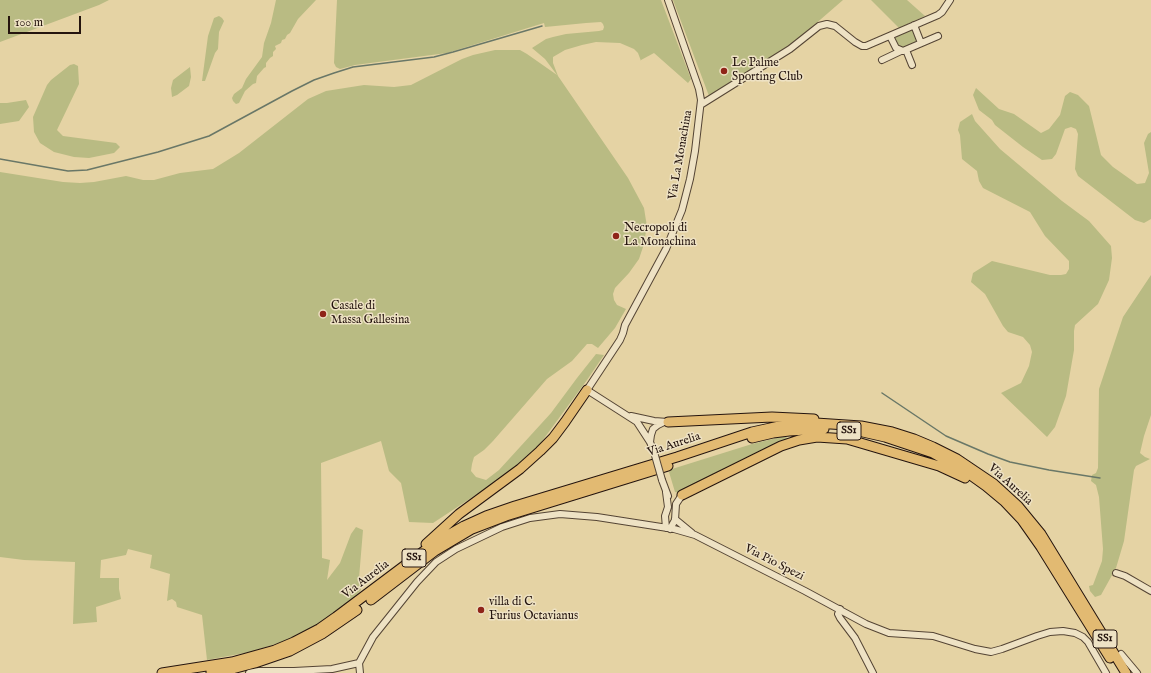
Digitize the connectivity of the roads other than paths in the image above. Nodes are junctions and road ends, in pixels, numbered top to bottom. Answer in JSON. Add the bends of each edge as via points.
{"nodes":[{"id":1,"x":668,"y":0,"type":"edge"},
{"id":2,"x":950,"y":0,"type":"edge"},
{"id":3,"x":914,"y":25,"type":"junction"},
{"id":4,"x":890,"y":36,"type":"junction"},
{"id":5,"x":938,"y":36,"type":"dead end"},
{"id":6,"x":922,"y":43,"type":"junction"},
{"id":7,"x":904,"y":50,"type":"junction"},
{"id":8,"x":882,"y":60,"type":"dead end"},
{"id":9,"x":912,"y":64,"type":"dead end"},
{"id":10,"x":702,"y":104,"type":"junction"},
{"id":11,"x":587,"y":390,"type":"junction"},
{"id":12,"x":626,"y":414,"type":"junction"},
{"id":13,"x":668,"y":422,"type":"junction"},
{"id":14,"x":846,"y":424,"type":"junction"},
{"id":15,"x":650,"y":442,"type":"junction"},
{"id":16,"x":666,"y":492,"type":"junction"},
{"id":17,"x":682,"y":495,"type":"junction"},
{"id":18,"x":1004,"y":501,"type":"junction"},
{"id":19,"x":665,"y":516,"type":"junction"},
{"id":20,"x":675,"y":516,"type":"junction"},
{"id":21,"x":650,"y":526,"type":"junction"},
{"id":22,"x":668,"y":528,"type":"junction"},
{"id":23,"x":695,"y":535,"type":"junction"},
{"id":24,"x":404,"y":567,"type":"junction"},
{"id":25,"x":1116,"y":573,"type":"dead end"},
{"id":26,"x":1151,"y":591,"type":"edge"},
{"id":27,"x":1085,"y":605,"type":"junction"},
{"id":28,"x":840,"y":609,"type":"junction"},
{"id":29,"x":1121,"y":654,"type":"joint"},
{"id":30,"x":359,"y":663,"type":"junction"},
{"id":31,"x":294,"y":672,"type":"edge"},
{"id":32,"x":162,"y":673,"type":"edge"},
{"id":33,"x":205,"y":673,"type":"edge"},
{"id":34,"x":249,"y":673,"type":"edge"},
{"id":35,"x":360,"y":673,"type":"edge"},
{"id":36,"x":873,"y":673,"type":"edge"},
{"id":37,"x":1106,"y":673,"type":"edge"},
{"id":38,"x":1119,"y":673,"type":"edge"},
{"id":39,"x":1126,"y":673,"type":"edge"},
{"id":40,"x":1137,"y":673,"type":"edge"}],
"edges":[{"from":1,"to":10,"type":"street","name":"Via La Monachina"},
{"from":2,"to":3,"type":"street","via":[[940,14]]},
{"from":3,"to":4,"type":"street"},
{"from":3,"to":6,"type":"street"},
{"from":4,"to":7,"type":"street","via":[[896,48]]},
{"from":4,"to":10,"type":"street","via":[[863,46],[835,26],[819,26],[790,49]]},
{"from":5,"to":6,"type":"street"},
{"from":6,"to":7,"type":"street"},
{"from":7,"to":8,"type":"street"},
{"from":7,"to":9,"type":"street"},
{"from":10,"to":11,"type":"street","name":"Via La Monachina","via":[[689,186],[674,233],[625,325],[624,333]]},
{"from":11,"to":12,"type":"street"},
{"from":11,"to":24,"type":"highway","via":[[553,438],[540,451],[520,469],[458,514]]},
{"from":12,"to":13,"type":"street"},
{"from":12,"to":15,"type":"street","via":[[640,424]]},
{"from":13,"to":14,"type":"highway","via":[[786,417]]},
{"from":13,"to":15,"type":"street","via":[[653,429]]},
{"from":14,"to":24,"type":"highway","name":"Via Aurelia","number":"SS1","via":[[808,423],[758,430],[509,508],[454,531]]},
{"from":14,"to":27,"type":"highway","name":"Via Aurelia","number":"SS1","via":[[881,429],[922,442],[957,459],[986,478],[1018,506],[1035,526]]},
{"from":15,"to":16,"type":"street","bridge":true},
{"from":16,"to":17,"type":"street","via":[[675,496]]},
{"from":16,"to":19,"type":"street","via":[[668,508]]},
{"from":16,"to":20,"type":"street"},
{"from":17,"to":18,"type":"highway","via":[[781,446],[805,438],[829,437],[847,439],[949,470]]},
{"from":17,"to":20,"type":"street","via":[[676,504]]},
{"from":18,"to":33,"type":"highway","name":"Via Aurelia","number":"SS1","via":[[943,458],[885,437],[831,429],[773,433],[478,527],[435,551],[339,623],[311,640],[255,663]]},
{"from":18,"to":38,"type":"highway","name":"Via Aurelia","number":"SS1","via":[[1022,520],[1041,547]]},
{"from":19,"to":21,"type":"street"},
{"from":19,"to":22,"type":"street"},
{"from":20,"to":22,"type":"street"},
{"from":20,"to":23,"type":"street"},
{"from":21,"to":22,"type":"street","name":"Via Pio Spezi"},
{"from":21,"to":30,"type":"street","name":"Via Pio Spezi","via":[[562,514],[526,519],[502,527],[452,551],[432,566],[373,637]]},
{"from":22,"to":23,"type":"street","name":"Via Pio Spezi"},
{"from":23,"to":28,"type":"street","name":"Via Pio Spezi"},
{"from":24,"to":32,"type":"highway","name":"Via Aurelia","number":"SS1","via":[[319,629],[294,642],[232,662]]},
{"from":25,"to":26,"type":"street"},
{"from":27,"to":29,"type":"highway"},
{"from":27,"to":39,"type":"highway","name":"Via Aurelia","number":"SS1"},
{"from":28,"to":36,"type":"street","via":[[840,618],[855,638]]},
{"from":28,"to":37,"type":"street","name":"Via Pio Spezi","via":[[883,631],[933,636],[985,651],[1000,650],[1054,632],[1073,632],[1090,644]]},
{"from":29,"to":40,"type":"street"},
{"from":30,"to":31,"type":"street","via":[[332,669]]},
{"from":30,"to":35,"type":"street"},
{"from":31,"to":34,"type":"street"}]}
